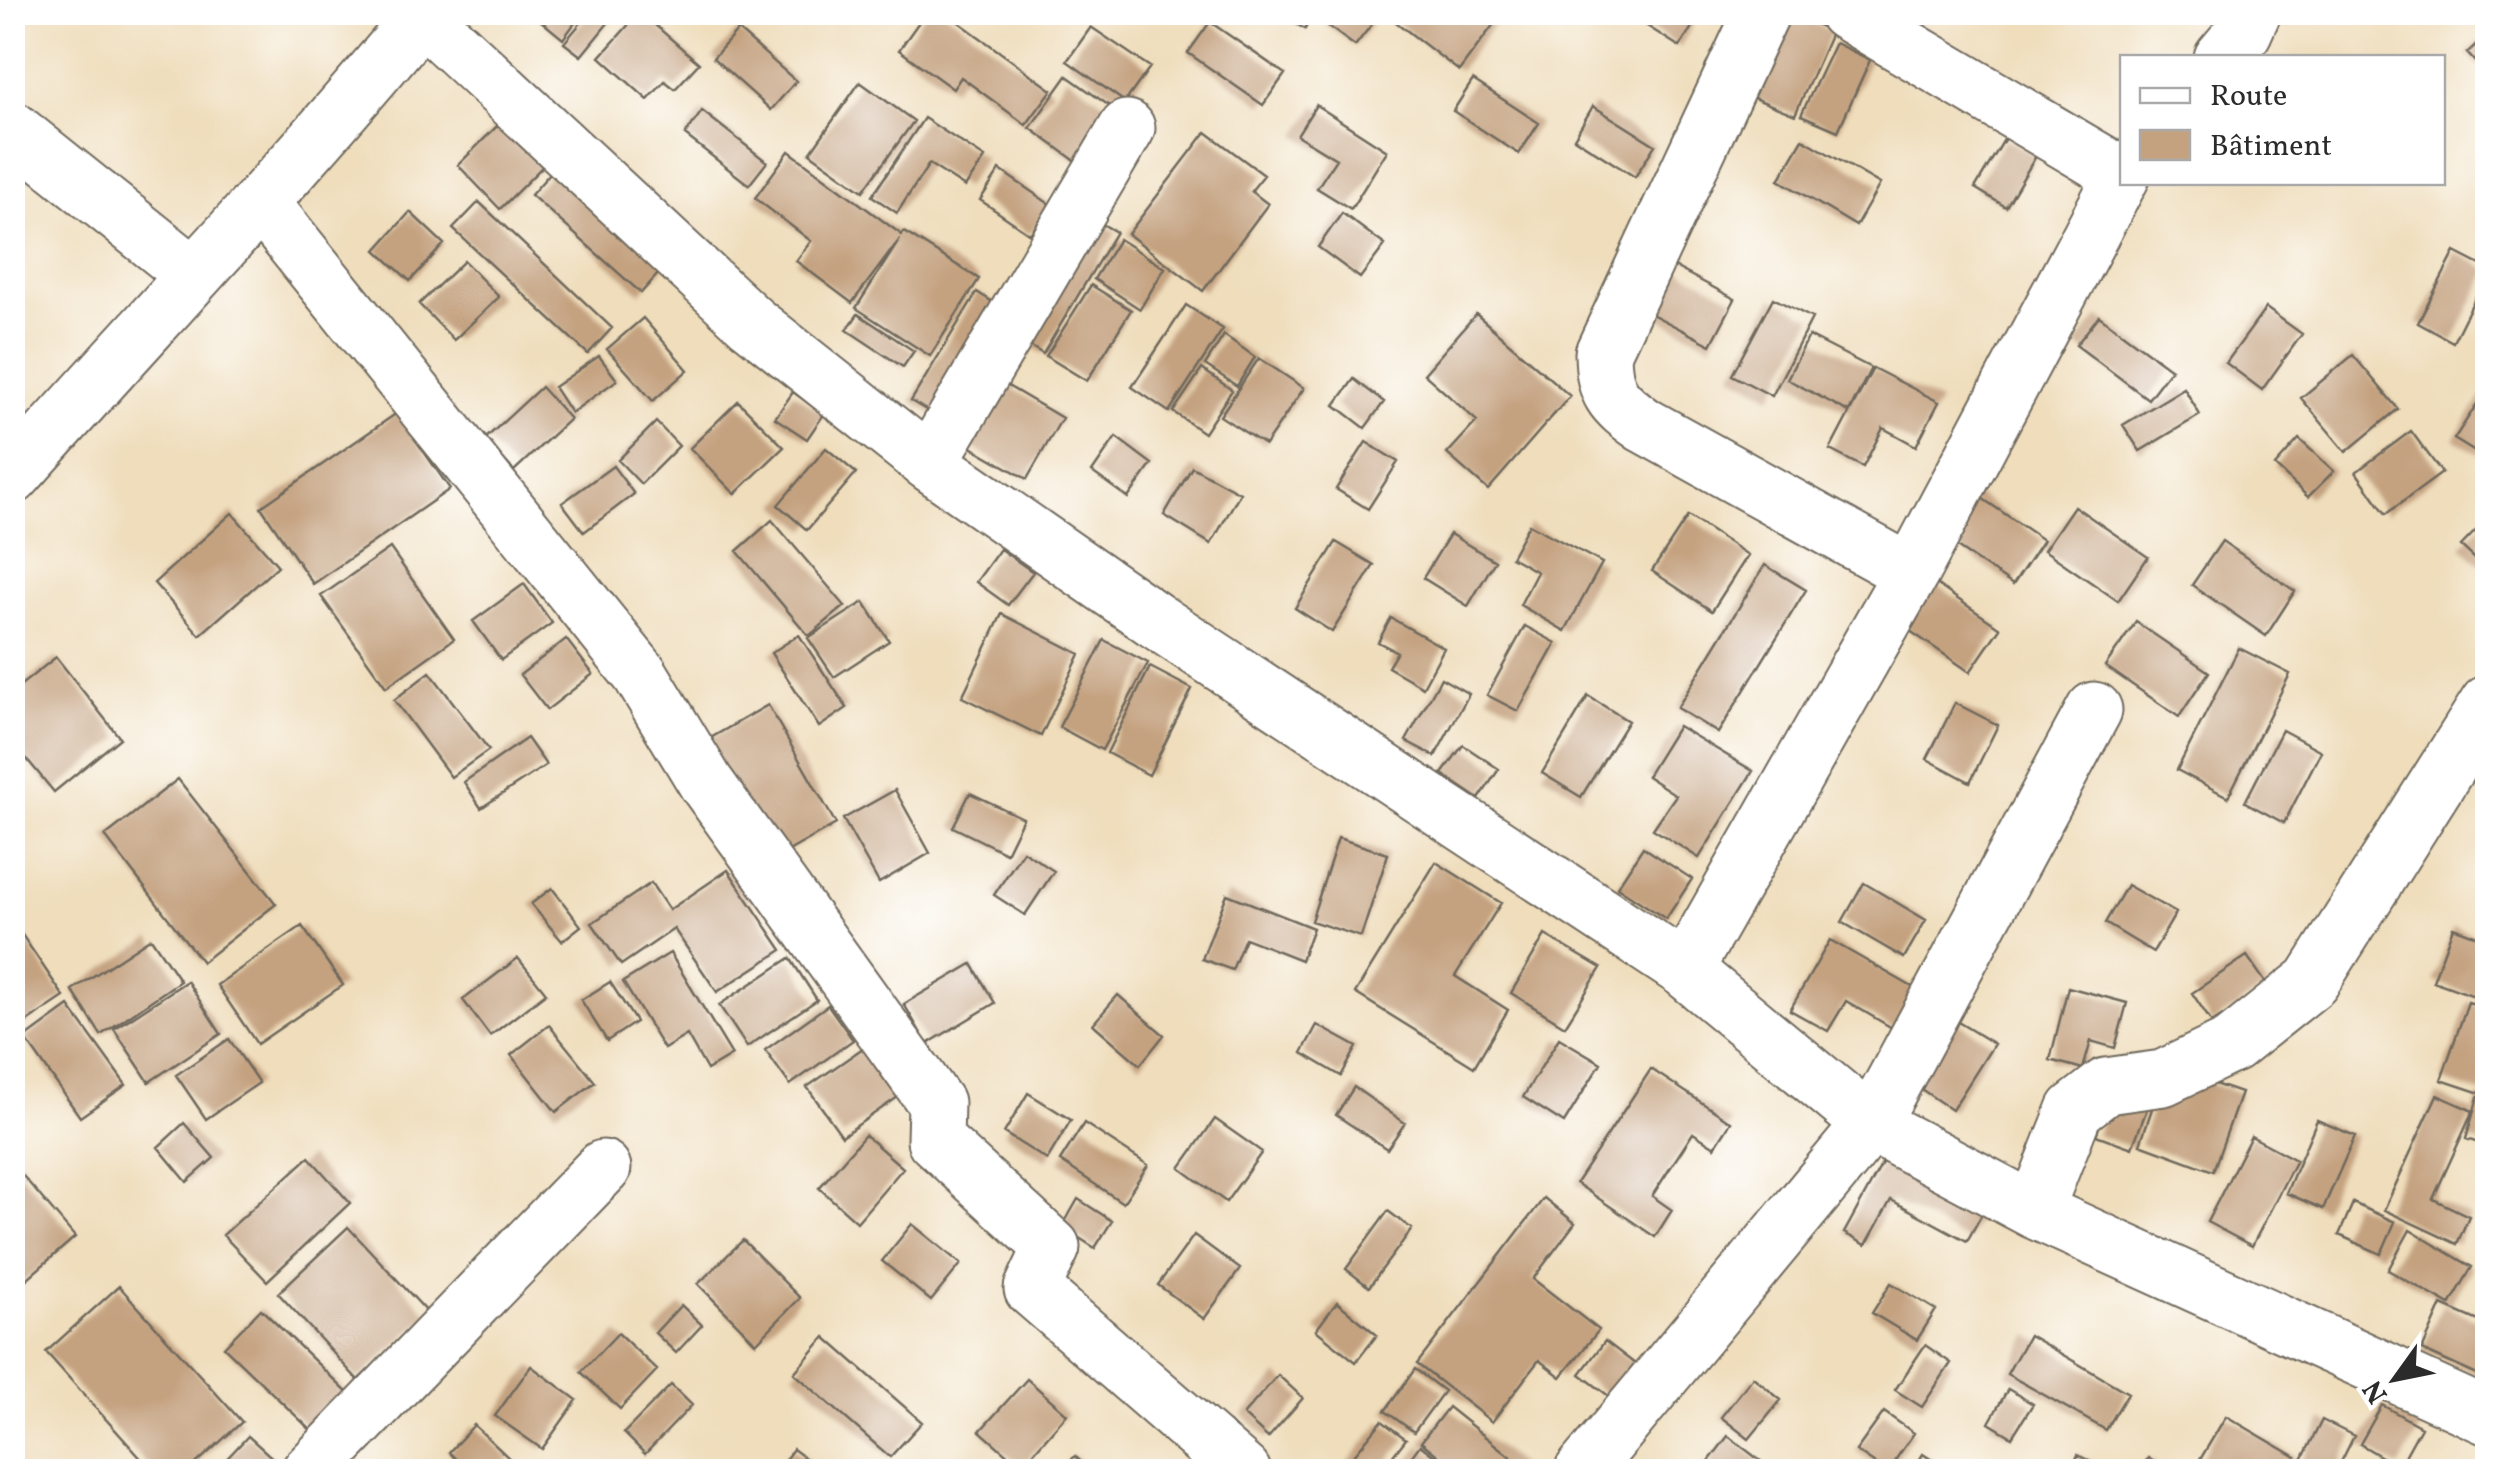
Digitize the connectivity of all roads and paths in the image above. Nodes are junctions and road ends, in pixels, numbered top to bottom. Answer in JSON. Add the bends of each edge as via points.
{"nodes":[{"id":1,"x":1762,"y":12,"type":"edge"},
{"id":2,"x":1846,"y":12,"type":"edge"},
{"id":3,"x":2253,"y":12,"type":"edge"},
{"id":4,"x":424,"y":14,"type":"edge"},
{"id":5,"x":2225,"y":55,"type":"edge"},
{"id":6,"x":1128,"y":128,"type":"dead end"},
{"id":7,"x":12,"y":130,"type":"edge"},
{"id":8,"x":2120,"y":175,"type":"edge"},
{"id":9,"x":2120,"y":180,"type":"edge"},
{"id":10,"x":262,"y":204,"type":"junction"},
{"id":11,"x":193,"y":274,"type":"junction"},
{"id":12,"x":929,"y":462,"type":"junction"},
{"id":13,"x":12,"y":477,"type":"edge"},
{"id":14,"x":1911,"y":573,"type":"junction"},
{"id":15,"x":2488,"y":703,"type":"edge"},
{"id":16,"x":2094,"y":710,"type":"dead end"},
{"id":17,"x":1685,"y":970,"type":"junction"},
{"id":18,"x":1870,"y":1124,"type":"junction"},
{"id":19,"x":603,"y":1168,"type":"dead end"},
{"id":20,"x":2036,"y":1211,"type":"junction"},
{"id":21,"x":2488,"y":1417,"type":"edge"},
{"id":22,"x":309,"y":1472,"type":"edge"},
{"id":23,"x":1243,"y":1472,"type":"edge"},
{"id":24,"x":1582,"y":1472,"type":"edge"}],
"edges":[{"from":1,"to":14,"type":"street","via":[[1603,353],[1604,383],[1619,407],[1644,425]]},
{"from":2,"to":8,"type":"street"},
{"from":3,"to":5,"type":"street"},
{"from":4,"to":10,"type":"street"},
{"from":4,"to":12,"type":"street","via":[[751,322]]},
{"from":6,"to":12,"type":"street"},
{"from":7,"to":11,"type":"street"},
{"from":9,"to":14,"type":"street"},
{"from":10,"to":11,"type":"street"},
{"from":10,"to":23,"type":"street","via":[[640,674],[706,783],[936,1102],[935,1140],[1052,1246],[1032,1289]]},
{"from":11,"to":13,"type":"street"},
{"from":12,"to":17,"type":"street","via":[[1155,620]]},
{"from":14,"to":17,"type":"street"},
{"from":15,"to":20,"type":"street","via":[[2312,981],[2232,1045],[2163,1078],[2106,1086],[2075,1110]]},
{"from":16,"to":18,"type":"street"},
{"from":17,"to":18,"type":"street"},
{"from":18,"to":20,"type":"street"},
{"from":18,"to":24,"type":"street"},
{"from":19,"to":22,"type":"street"},
{"from":20,"to":21,"type":"street"}]}
